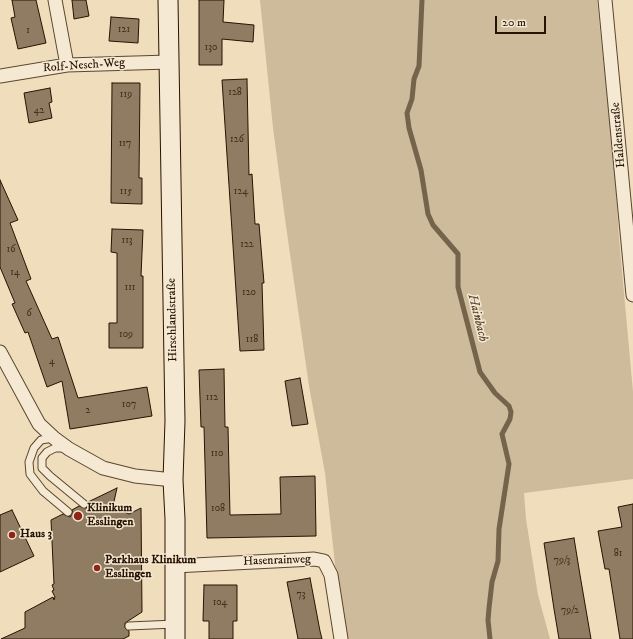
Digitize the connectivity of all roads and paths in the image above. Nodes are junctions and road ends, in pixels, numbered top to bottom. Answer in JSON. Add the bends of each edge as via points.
{"nodes":[{"id":1,"x":55,"y":0,"type":"edge"},
{"id":2,"x":168,"y":0,"type":"edge"},
{"id":3,"x":605,"y":0,"type":"edge"},
{"id":4,"x":169,"y":62,"type":"junction"},
{"id":5,"x":67,"y":65,"type":"junction"},
{"id":6,"x":0,"y":76,"type":"edge"},
{"id":7,"x":633,"y":295,"type":"edge"},
{"id":8,"x":0,"y":352,"type":"edge"},
{"id":9,"x":54,"y":438,"type":"junction"},
{"id":10,"x":69,"y":449,"type":"junction"},
{"id":11,"x":173,"y":480,"type":"junction"},
{"id":12,"x":84,"y":504,"type":"dead end"},
{"id":13,"x":68,"y":512,"type":"dead end"},
{"id":14,"x":174,"y":566,"type":"junction"},
{"id":15,"x":129,"y":626,"type":"dead end"},
{"id":16,"x":175,"y":632,"type":"edge"},
{"id":17,"x":341,"y":639,"type":"edge"}],
"edges":[{"from":1,"to":5,"type":"street"},
{"from":2,"to":4,"type":"street","name":"Hirschlandstraße"},
{"from":3,"to":7,"type":"street","name":"Haldenstraße"},
{"from":4,"to":5,"type":"street","name":"Rolf-Nesch-Weg"},
{"from":4,"to":11,"type":"street","name":"Hirschlandstraße","via":[[175,421]]},
{"from":5,"to":6,"type":"street","name":"Rolf-Nesch-Weg"},
{"from":8,"to":9,"type":"street","via":[[35,418]]},
{"from":9,"to":10,"type":"street"},
{"from":9,"to":13,"type":"lane","via":[[41,440],[34,448],[29,462],[30,474],[43,492]]},
{"from":10,"to":11,"type":"street","via":[[113,471]]},
{"from":10,"to":12,"type":"lane","via":[[54,448],[47,452],[42,458],[42,468]]},
{"from":11,"to":14,"type":"street","name":"Hirschlandstraße"},
{"from":14,"to":16,"type":"street","name":"Hirschlandstraße"},
{"from":14,"to":17,"type":"street","name":"Hasenrainweg","via":[[314,559],[324,561],[331,575]]},
{"from":15,"to":16,"type":"lane"}]}
